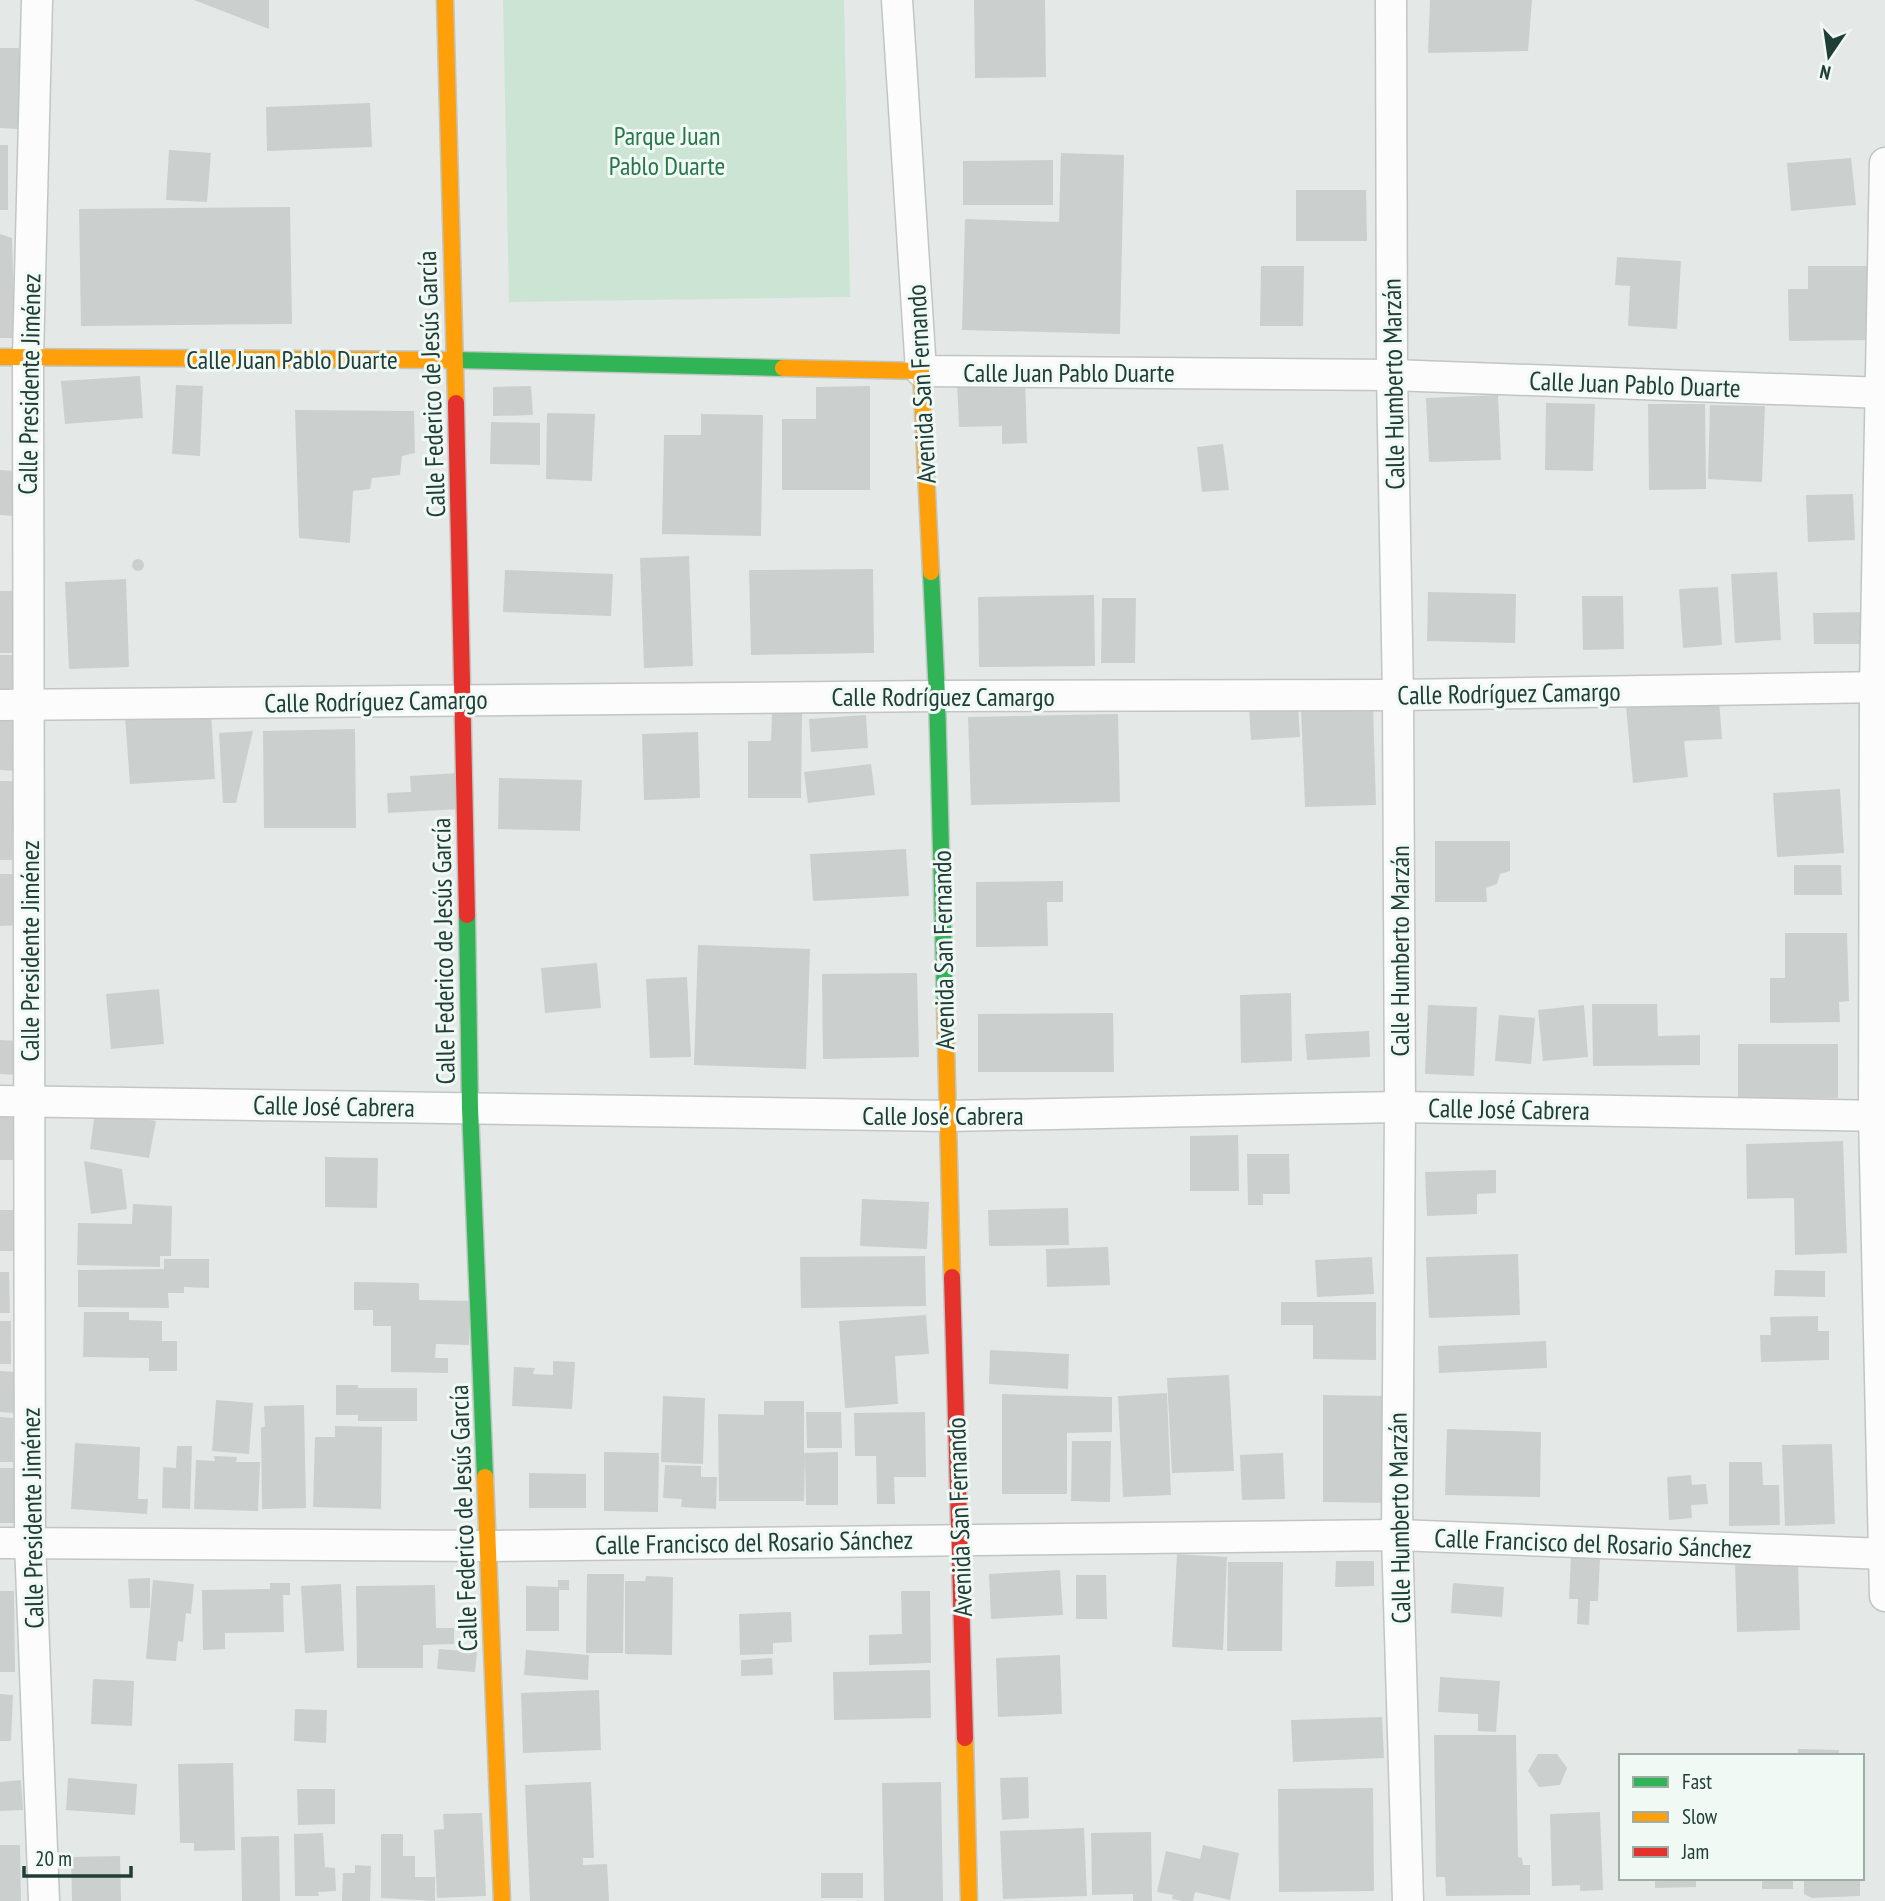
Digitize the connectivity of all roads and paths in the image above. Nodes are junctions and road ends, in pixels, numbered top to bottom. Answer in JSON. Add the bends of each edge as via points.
{"nodes":[{"id":1,"x":37,"y":0,"type":"edge"},
{"id":2,"x":445,"y":0,"type":"edge"},
{"id":3,"x":897,"y":0,"type":"edge"},
{"id":4,"x":1391,"y":0,"type":"edge"},
{"id":5,"x":1885,"y":163,"type":"edge"},
{"id":6,"x":14,"y":357,"type":"edge"},
{"id":7,"x":455,"y":360,"type":"junction"},
{"id":8,"x":921,"y":371,"type":"junction"},
{"id":9,"x":1392,"y":375,"type":"junction"},
{"id":10,"x":1882,"y":393,"type":"edge"},
{"id":11,"x":1880,"y":687,"type":"edge"},
{"id":12,"x":1398,"y":695,"type":"junction"},
{"id":13,"x":937,"y":696,"type":"junction"},
{"id":14,"x":464,"y":700,"type":"junction"},
{"id":15,"x":14,"y":705,"type":"edge"},
{"id":16,"x":29,"y":1100,"type":"junction"},
{"id":17,"x":0,"y":1101,"type":"edge"},
{"id":18,"x":1400,"y":1107,"type":"junction"},
{"id":19,"x":470,"y":1108,"type":"junction"},
{"id":20,"x":947,"y":1116,"type":"junction"},
{"id":21,"x":1880,"y":1116,"type":"edge"},
{"id":22,"x":1397,"y":1535,"type":"junction"},
{"id":23,"x":960,"y":1540,"type":"junction"},
{"id":24,"x":30,"y":1542,"type":"junction"},
{"id":25,"x":0,"y":1543,"type":"edge"},
{"id":26,"x":489,"y":1546,"type":"junction"},
{"id":27,"x":1884,"y":1554,"type":"edge"},
{"id":28,"x":1885,"y":1596,"type":"edge"},
{"id":29,"x":44,"y":1901,"type":"edge"},
{"id":30,"x":502,"y":1901,"type":"edge"},
{"id":31,"x":970,"y":1901,"type":"edge"},
{"id":32,"x":1408,"y":1901,"type":"edge"}],
"edges":[{"from":1,"to":6,"type":"street","name":"Calle Presidente Jiménez"},
{"from":2,"to":7,"type":"street","name":"Calle Federico de Jesús García"},
{"from":3,"to":8,"type":"street","name":"Avenida San Fernando"},
{"from":4,"to":9,"type":"street","name":"Calle Humberto Marzán"},
{"from":5,"to":10,"type":"street"},
{"from":6,"to":7,"type":"street","name":"Calle Juan Pablo Duarte"},
{"from":6,"to":15,"type":"street","name":"Calle Presidente Jiménez"},
{"from":7,"to":8,"type":"street","name":"Calle Juan Pablo Duarte"},
{"from":7,"to":14,"type":"street","name":"Calle Federico de Jesús García"},
{"from":8,"to":9,"type":"street","name":"Calle Juan Pablo Duarte"},
{"from":8,"to":13,"type":"street","name":"Avenida San Fernando"},
{"from":9,"to":10,"type":"street","name":"Calle Juan Pablo Duarte"},
{"from":9,"to":12,"type":"street","name":"Calle Humberto Marzán"},
{"from":10,"to":11,"type":"street"},
{"from":11,"to":12,"type":"street","name":"Calle Rodríguez Camargo"},
{"from":11,"to":21,"type":"street"},
{"from":12,"to":13,"type":"street","name":"Calle Rodríguez Camargo"},
{"from":12,"to":18,"type":"street","name":"Calle Humberto Marzán"},
{"from":13,"to":14,"type":"street","name":"Calle Rodríguez Camargo"},
{"from":13,"to":20,"type":"street","name":"Avenida San Fernando"},
{"from":14,"to":15,"type":"street","name":"Calle Rodríguez Camargo"},
{"from":14,"to":19,"type":"street","name":"Calle Federico de Jesús García"},
{"from":15,"to":16,"type":"street","name":"Calle Presidente Jiménez"},
{"from":16,"to":17,"type":"street","name":"Calle José Cabrera"},
{"from":16,"to":19,"type":"street","name":"Calle José Cabrera"},
{"from":16,"to":24,"type":"street","name":"Calle Presidente Jiménez"},
{"from":18,"to":20,"type":"street","name":"Calle José Cabrera"},
{"from":18,"to":21,"type":"street","name":"Calle José Cabrera"},
{"from":18,"to":22,"type":"street","name":"Calle Humberto Marzán"},
{"from":19,"to":20,"type":"street","name":"Calle José Cabrera"},
{"from":19,"to":26,"type":"street","name":"Calle Federico de Jesús García"},
{"from":20,"to":23,"type":"street","name":"Avenida San Fernando"},
{"from":21,"to":27,"type":"street"},
{"from":22,"to":23,"type":"street","name":"Calle Francisco del Rosario Sánchez"},
{"from":22,"to":27,"type":"street","name":"Calle Francisco del Rosario Sánchez"},
{"from":22,"to":32,"type":"street","name":"Calle Humberto Marzán"},
{"from":23,"to":26,"type":"street","name":"Calle Francisco del Rosario Sánchez"},
{"from":23,"to":31,"type":"street","name":"Avenida San Fernando"},
{"from":24,"to":25,"type":"street","name":"Calle Francisco del Rosario Sánchez"},
{"from":24,"to":26,"type":"street","name":"Calle Francisco del Rosario Sánchez"},
{"from":24,"to":29,"type":"street","name":"Calle Presidente Jiménez"},
{"from":26,"to":30,"type":"street","name":"Calle Federico de Jesús García"},
{"from":27,"to":28,"type":"street"}]}
